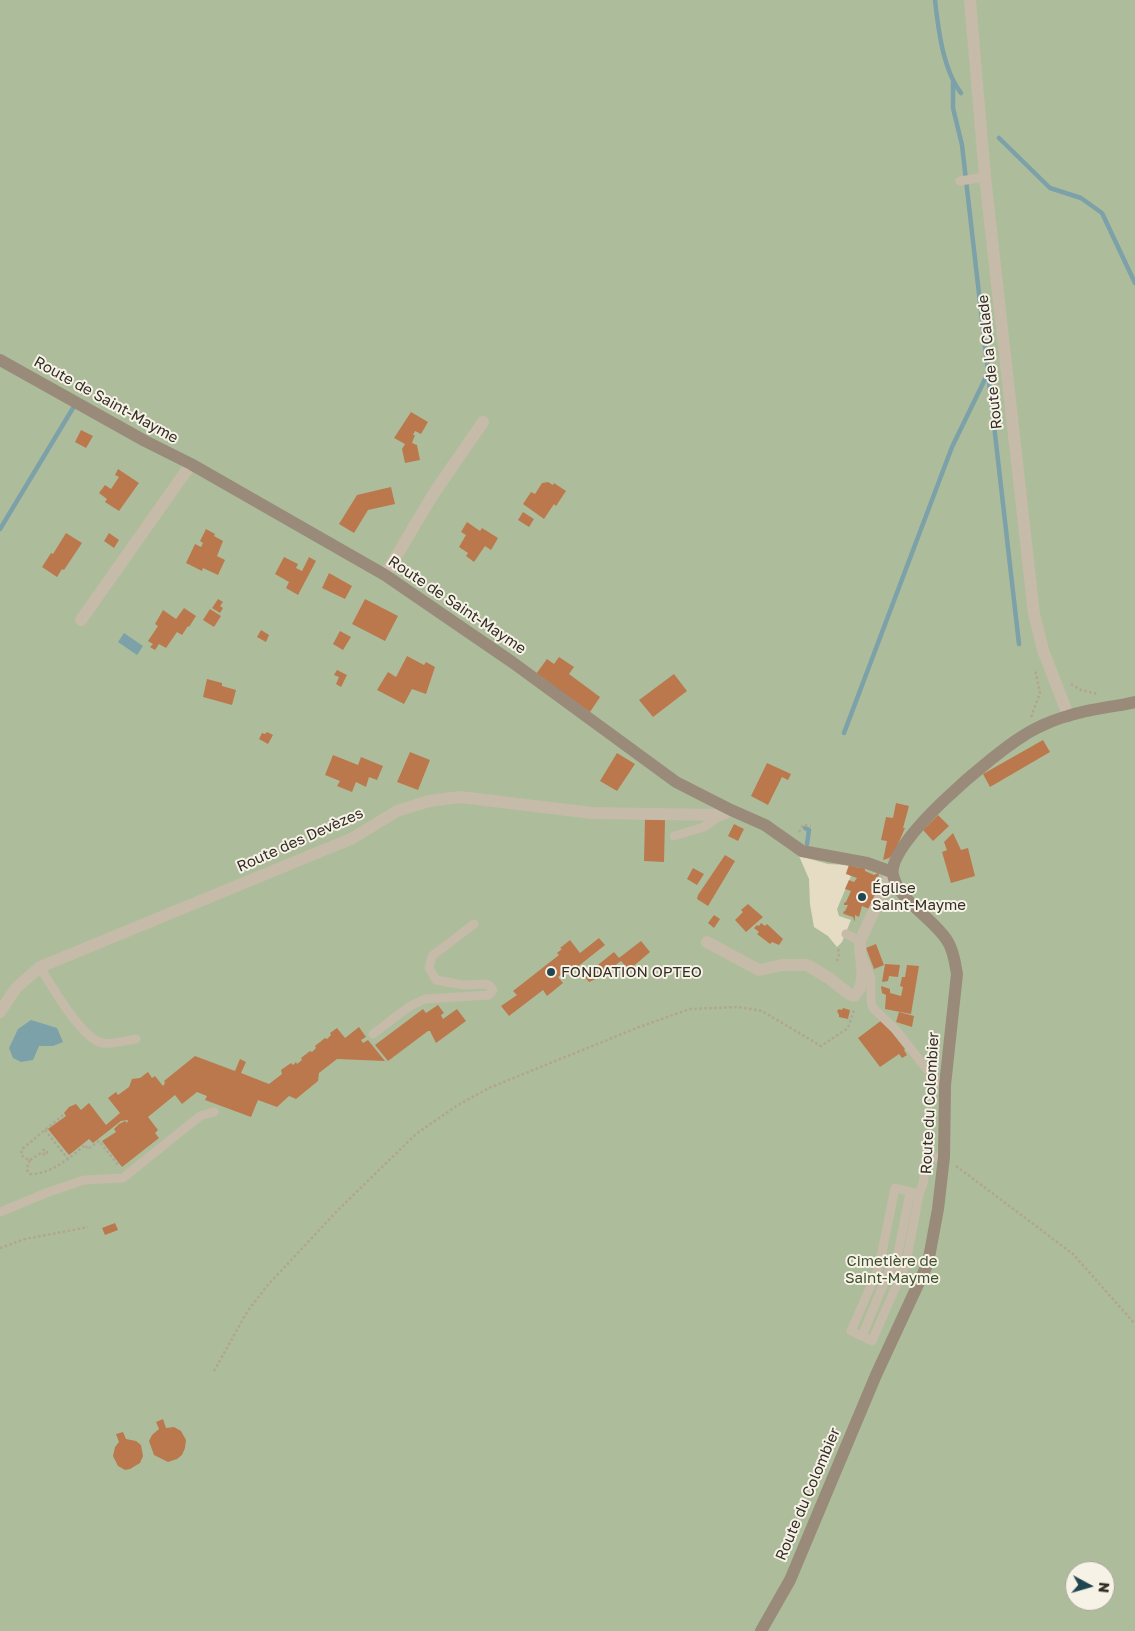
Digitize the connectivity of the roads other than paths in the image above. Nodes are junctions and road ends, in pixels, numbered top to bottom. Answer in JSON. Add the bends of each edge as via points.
{"nodes":[{"id":1,"x":970,"y":0,"type":"edge"},
{"id":2,"x":985,"y":177,"type":"junction"},
{"id":3,"x":960,"y":181,"type":"dead end"},
{"id":4,"x":0,"y":360,"type":"edge"},
{"id":5,"x":483,"y":422,"type":"dead end"},
{"id":6,"x":191,"y":464,"type":"junction"},
{"id":7,"x":385,"y":575,"type":"junction"},
{"id":8,"x":81,"y":620,"type":"dead end"},
{"id":9,"x":1135,"y":702,"type":"edge"},
{"id":10,"x":1068,"y":715,"type":"junction"},
{"id":11,"x":726,"y":813,"type":"junction"},
{"id":12,"x":674,"y":836,"type":"dead end"},
{"id":13,"x":892,"y":872,"type":"junction"},
{"id":14,"x":474,"y":924,"type":"dead end"},
{"id":15,"x":846,"y":934,"type":"dead end"},
{"id":16,"x":860,"y":941,"type":"junction"},
{"id":17,"x":707,"y":942,"type":"dead end"},
{"id":18,"x":862,"y":959,"type":"junction"},
{"id":19,"x":40,"y":967,"type":"junction"},
{"id":20,"x":0,"y":1012,"type":"edge"},
{"id":21,"x":373,"y":1034,"type":"dead end"},
{"id":22,"x":136,"y":1038,"type":"dead end"},
{"id":23,"x":945,"y":1085,"type":"junction"},
{"id":24,"x":214,"y":1112,"type":"dead end"},
{"id":25,"x":944,"y":1158,"type":"junction"},
{"id":26,"x":915,"y":1193,"type":"junction"},
{"id":27,"x":0,"y":1212,"type":"edge"},
{"id":28,"x":879,"y":1267,"type":"junction"},
{"id":29,"x":895,"y":1274,"type":"junction"},
{"id":30,"x":761,"y":1631,"type":"edge"}],
"edges":[{"from":1,"to":2,"type":"street","name":"Route de la Calade"},
{"from":2,"to":3,"type":"lane"},
{"from":2,"to":10,"type":"street","name":"Route de la Calade","via":[[985,216],[1034,614],[1043,650]]},
{"from":4,"to":6,"type":"street","name":"Route de Saint-Mayme"},
{"from":5,"to":7,"type":"street"},
{"from":6,"to":7,"type":"street","name":"Route de Saint-Mayme"},
{"from":6,"to":8,"type":"street"},
{"from":7,"to":11,"type":"street","name":"Route de Saint-Mayme","via":[[512,662],[676,782]]},
{"from":9,"to":10,"type":"street"},
{"from":10,"to":13,"type":"street","via":[[1024,735],[981,767],[911,835]]},
{"from":11,"to":12,"type":"lane","via":[[704,827]]},
{"from":11,"to":13,"type":"street","name":"Route de Saint-Mayme","via":[[765,825],[802,851],[827,859],[867,863]]},
{"from":11,"to":19,"type":"street","name":"Route des Devèzes","via":[[592,813],[460,797],[429,801],[397,811],[353,838]]},
{"from":13,"to":16,"type":"street"},
{"from":13,"to":23,"type":"street","name":"Route du Colombier","via":[[895,885],[940,931],[955,959],[957,974]]},
{"from":14,"to":21,"type":"lane","via":[[432,956],[429,968],[436,980],[463,985],[486,984],[493,990],[490,995],[426,999],[410,1006]]},
{"from":15,"to":16,"type":"lane"},
{"from":16,"to":18,"type":"street"},
{"from":17,"to":18,"type":"street","via":[[759,970],[782,965],[807,965],[854,996],[861,986]]},
{"from":18,"to":23,"type":"lane","via":[[871,978],[873,1008],[896,1030],[937,1082]]},
{"from":19,"to":20,"type":"street","name":"Route des Devèzes","via":[[16,988]]},
{"from":19,"to":22,"type":"lane","via":[[86,1033],[103,1044]]},
{"from":23,"to":25,"type":"street","name":"Route du Colombier"},
{"from":24,"to":27,"type":"lane","via":[[200,1116],[122,1178],[84,1180]]},
{"from":25,"to":26,"type":"lane","via":[[926,1159],[923,1184]]},
{"from":25,"to":30,"type":"street","name":"Route du Colombier","via":[[928,1263],[876,1375],[790,1580]]},
{"from":26,"to":28,"type":"lane","via":[[895,1188]]},
{"from":26,"to":29,"type":"lane"},
{"from":28,"to":29,"type":"lane"},
{"from":28,"to":29,"type":"lane","via":[[851,1331],[862,1336]]}]}
